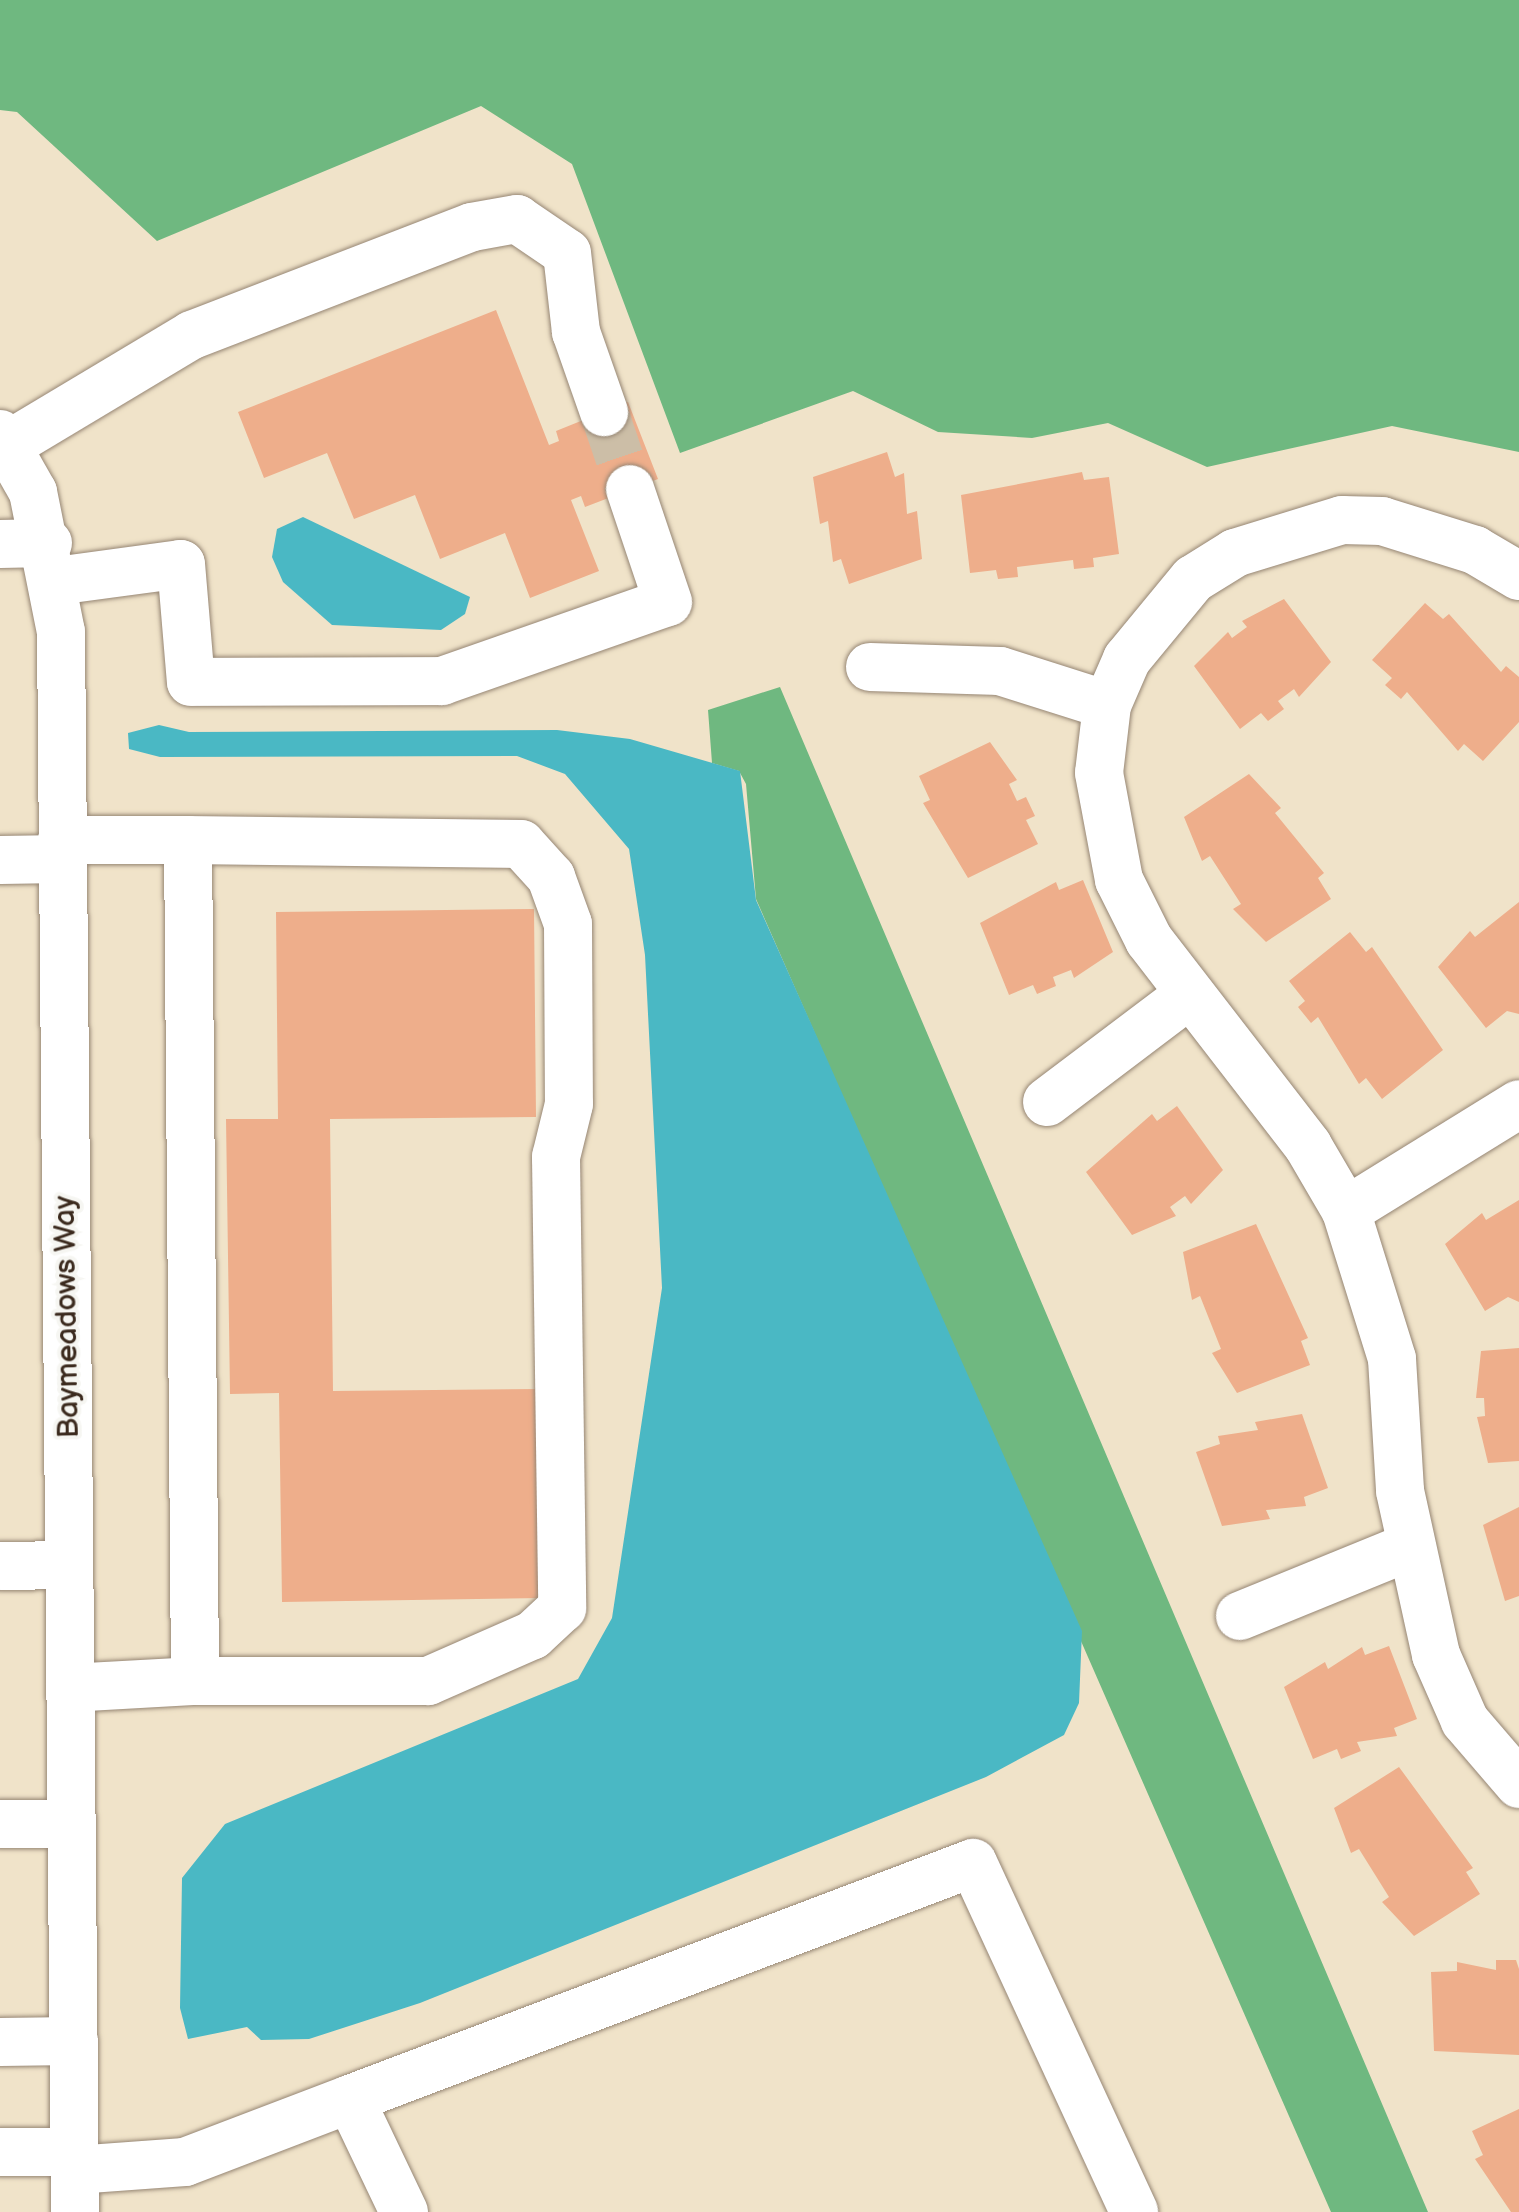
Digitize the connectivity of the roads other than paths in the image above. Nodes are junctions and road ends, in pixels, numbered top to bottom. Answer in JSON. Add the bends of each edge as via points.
{"nodes":[{"id":1,"x":604,"y":412,"type":"tunnel mouth"},
{"id":2,"x":4,"y":440,"type":"edge"},
{"id":3,"x":630,"y":489,"type":"tunnel mouth"},
{"id":4,"x":0,"y":544,"type":"edge"},
{"id":5,"x":52,"y":562,"type":"junction"},
{"id":6,"x":1519,"y":576,"type":"edge"},
{"id":7,"x":870,"y":666,"type":"dead end"},
{"id":8,"x":1107,"y":705,"type":"junction"},
{"id":9,"x":188,"y":840,"type":"junction"},
{"id":10,"x":62,"y":849,"type":"junction"},
{"id":11,"x":0,"y":860,"type":"edge"},
{"id":12,"x":1187,"y":996,"type":"junction"},
{"id":13,"x":1047,"y":1102,"type":"dead end"},
{"id":14,"x":1519,"y":1104,"type":"edge"},
{"id":15,"x":1346,"y":1211,"type":"junction"},
{"id":16,"x":1408,"y":1547,"type":"junction"},
{"id":17,"x":70,"y":1565,"type":"junction"},
{"id":18,"x":0,"y":1566,"type":"edge"},
{"id":19,"x":1240,"y":1616,"type":"dead end"},
{"id":20,"x":195,"y":1681,"type":"junction"},
{"id":21,"x":70,"y":1688,"type":"junction"},
{"id":22,"x":1519,"y":1784,"type":"edge"},
{"id":23,"x":0,"y":1824,"type":"edge"},
{"id":24,"x":71,"y":1824,"type":"junction"},
{"id":25,"x":74,"y":2041,"type":"junction"},
{"id":26,"x":0,"y":2042,"type":"edge"},
{"id":27,"x":350,"y":2099,"type":"junction"},
{"id":28,"x":0,"y":2152,"type":"edge"},
{"id":29,"x":75,"y":2178,"type":"edge"},
{"id":30,"x":404,"y":2212,"type":"edge"},
{"id":31,"x":1134,"y":2212,"type":"edge"}],
"edges":[{"from":1,"to":2,"type":"street","via":[[576,332],[567,254],[517,219],[472,227],[192,335]]},
{"from":2,"to":5,"type":"street","name":"Baymeadows Way"},
{"from":3,"to":5,"type":"street","via":[[668,602],[442,681],[191,682],[181,564]]},
{"from":4,"to":5,"type":"street"},
{"from":5,"to":10,"type":"street","name":"Baymeadows Way"},
{"from":6,"to":8,"type":"street","via":[[1475,550],[1382,522],[1278,534],[1193,579],[1149,624]]},
{"from":7,"to":8,"type":"street","via":[[1000,672]]},
{"from":8,"to":12,"type":"street","via":[[1099,773],[1119,880]]},
{"from":9,"to":10,"type":"street"},
{"from":9,"to":20,"type":"street"},
{"from":9,"to":20,"type":"street","via":[[521,844],[551,877],[568,924],[570,1104],[556,1156],[562,1608],[532,1635],[428,1681]]},
{"from":10,"to":11,"type":"street"},
{"from":10,"to":17,"type":"street","name":"Baymeadows Way"},
{"from":12,"to":13,"type":"street"},
{"from":12,"to":15,"type":"street","via":[[1308,1146]]},
{"from":14,"to":15,"type":"street"},
{"from":15,"to":16,"type":"street","via":[[1392,1359]]},
{"from":16,"to":19,"type":"street"},
{"from":16,"to":22,"type":"street","via":[[1436,1655],[1465,1721]]},
{"from":17,"to":18,"type":"street"},
{"from":17,"to":21,"type":"street","name":"Baymeadows Way"},
{"from":20,"to":21,"type":"street"},
{"from":21,"to":24,"type":"street","name":"Baymeadows Way"},
{"from":23,"to":24,"type":"street"},
{"from":24,"to":25,"type":"street","name":"Baymeadows Way"},
{"from":25,"to":26,"type":"street"},
{"from":25,"to":29,"type":"street","name":"Baymeadows Way"},
{"from":27,"to":29,"type":"street","via":[[185,2162]]},
{"from":27,"to":30,"type":"street"},
{"from":27,"to":31,"type":"street","via":[[974,1863]]},
{"from":28,"to":29,"type":"street"}]}
